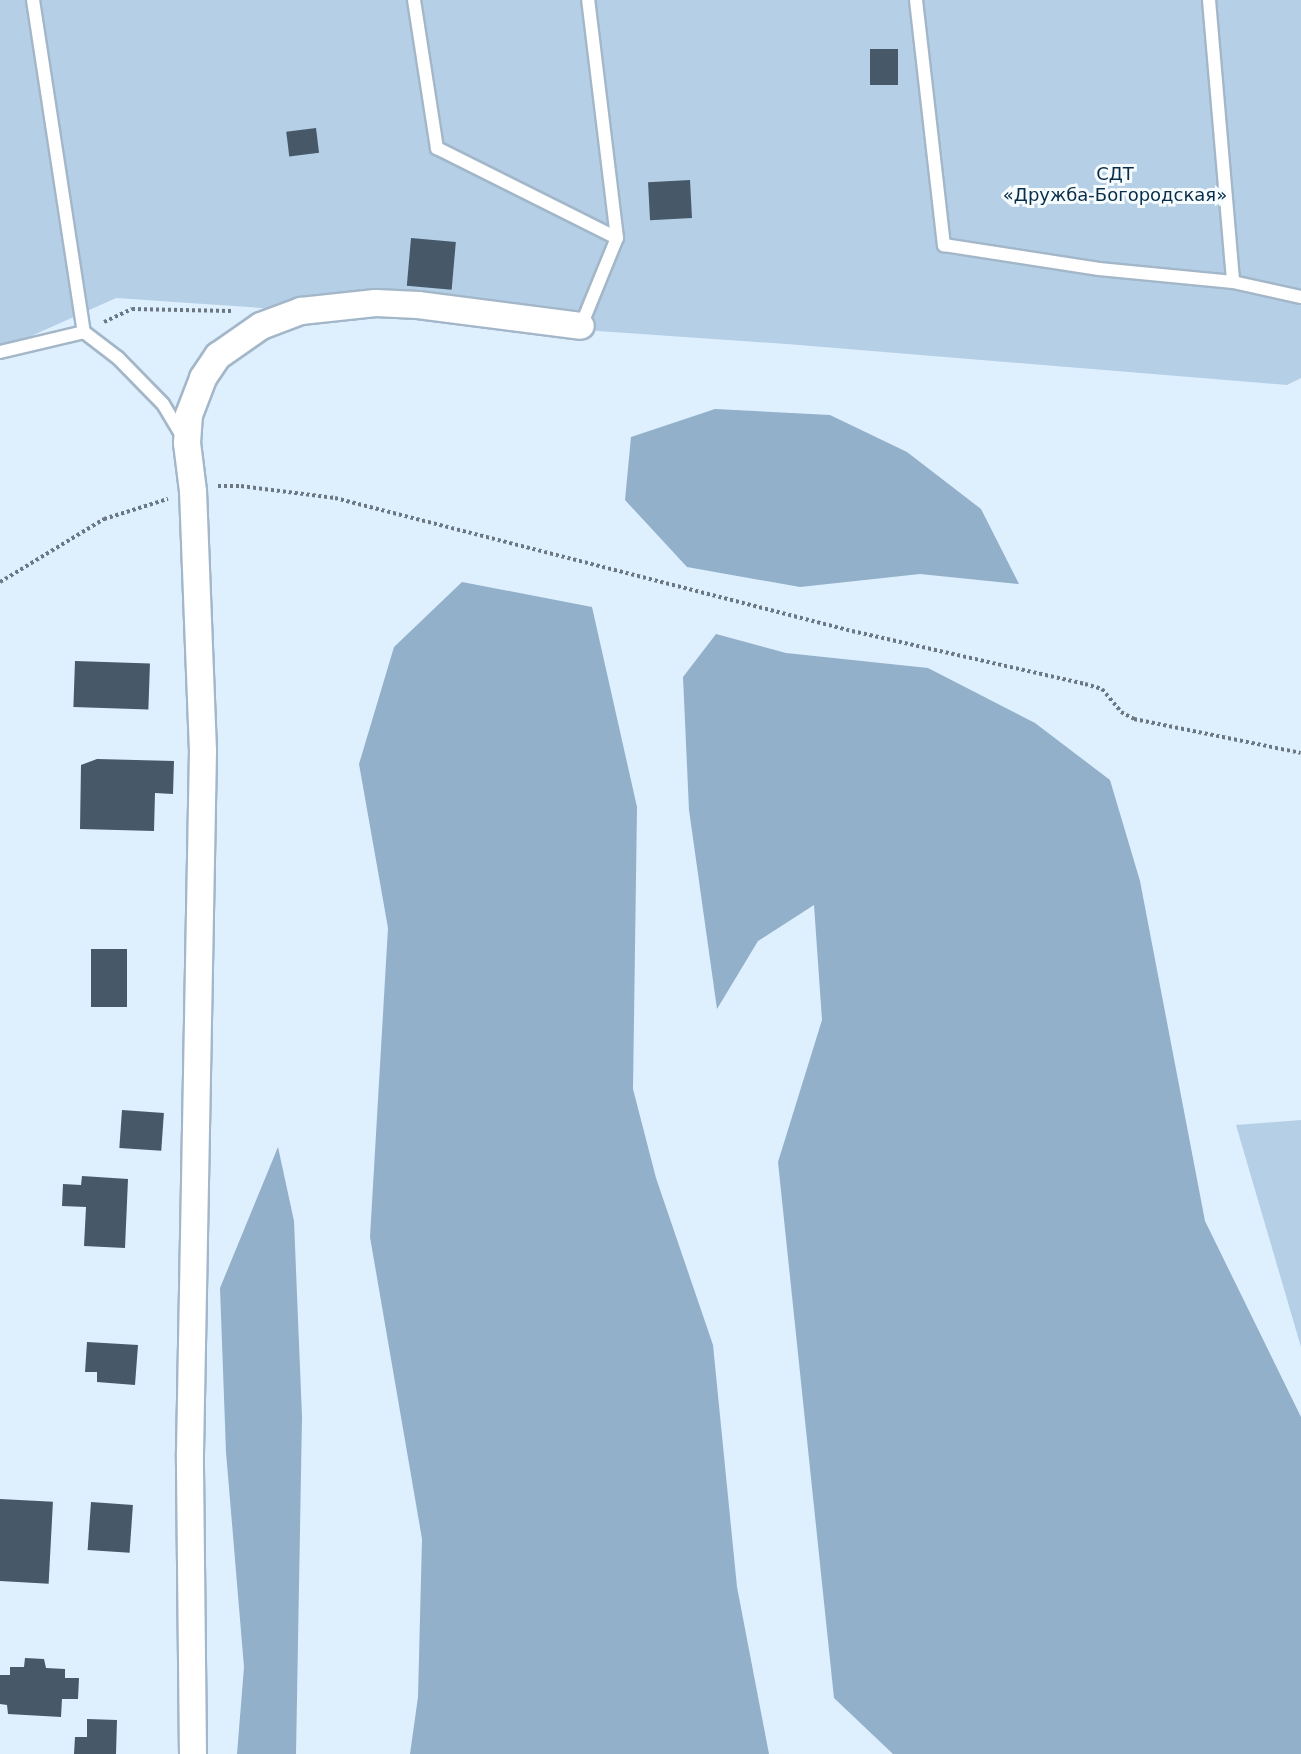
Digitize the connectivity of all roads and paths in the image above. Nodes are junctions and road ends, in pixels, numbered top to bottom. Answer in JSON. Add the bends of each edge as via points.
{"nodes":[{"id":1,"x":33,"y":0,"type":"edge"},
{"id":2,"x":414,"y":0,"type":"edge"},
{"id":3,"x":588,"y":0,"type":"edge"},
{"id":4,"x":916,"y":0,"type":"edge"},
{"id":5,"x":1209,"y":0,"type":"edge"},
{"id":6,"x":617,"y":238,"type":"junction"},
{"id":7,"x":1233,"y":282,"type":"junction"},
{"id":8,"x":1301,"y":297,"type":"edge"},
{"id":9,"x":234,"y":311,"type":"dead end"},
{"id":10,"x":580,"y":326,"type":"joint"},
{"id":11,"x":84,"y":332,"type":"junction"},
{"id":12,"x":0,"y":352,"type":"edge"},
{"id":13,"x":187,"y":443,"type":"junction"},
{"id":14,"x":194,"y":491,"type":"junction"},
{"id":15,"x":0,"y":582,"type":"edge"},
{"id":16,"x":1301,"y":753,"type":"edge"},
{"id":17,"x":193,"y":1754,"type":"edge"}],
"edges":[{"from":1,"to":11,"type":"lane"},
{"from":2,"to":6,"type":"lane","via":[[437,148]]},
{"from":3,"to":6,"type":"lane"},
{"from":4,"to":7,"type":"lane","via":[[944,245],[1100,269]]},
{"from":5,"to":7,"type":"lane"},
{"from":6,"to":10,"type":"lane"},
{"from":7,"to":8,"type":"lane"},
{"from":9,"to":11,"type":"path","via":[[132,309]]},
{"from":10,"to":13,"type":"street","via":[[418,305],[376,303],[301,311],[261,326],[218,356],[203,378],[189,415]]},
{"from":11,"to":12,"type":"lane"},
{"from":11,"to":13,"type":"lane","via":[[118,358],[163,404]]},
{"from":13,"to":14,"type":"street"},
{"from":14,"to":15,"type":"path","via":[[104,519]]},
{"from":14,"to":16,"type":"path","via":[[241,486],[335,498],[840,628],[1085,684],[1102,689],[1121,712],[1134,719]]},
{"from":14,"to":17,"type":"street","via":[[203,751],[190,1453]]}]}
